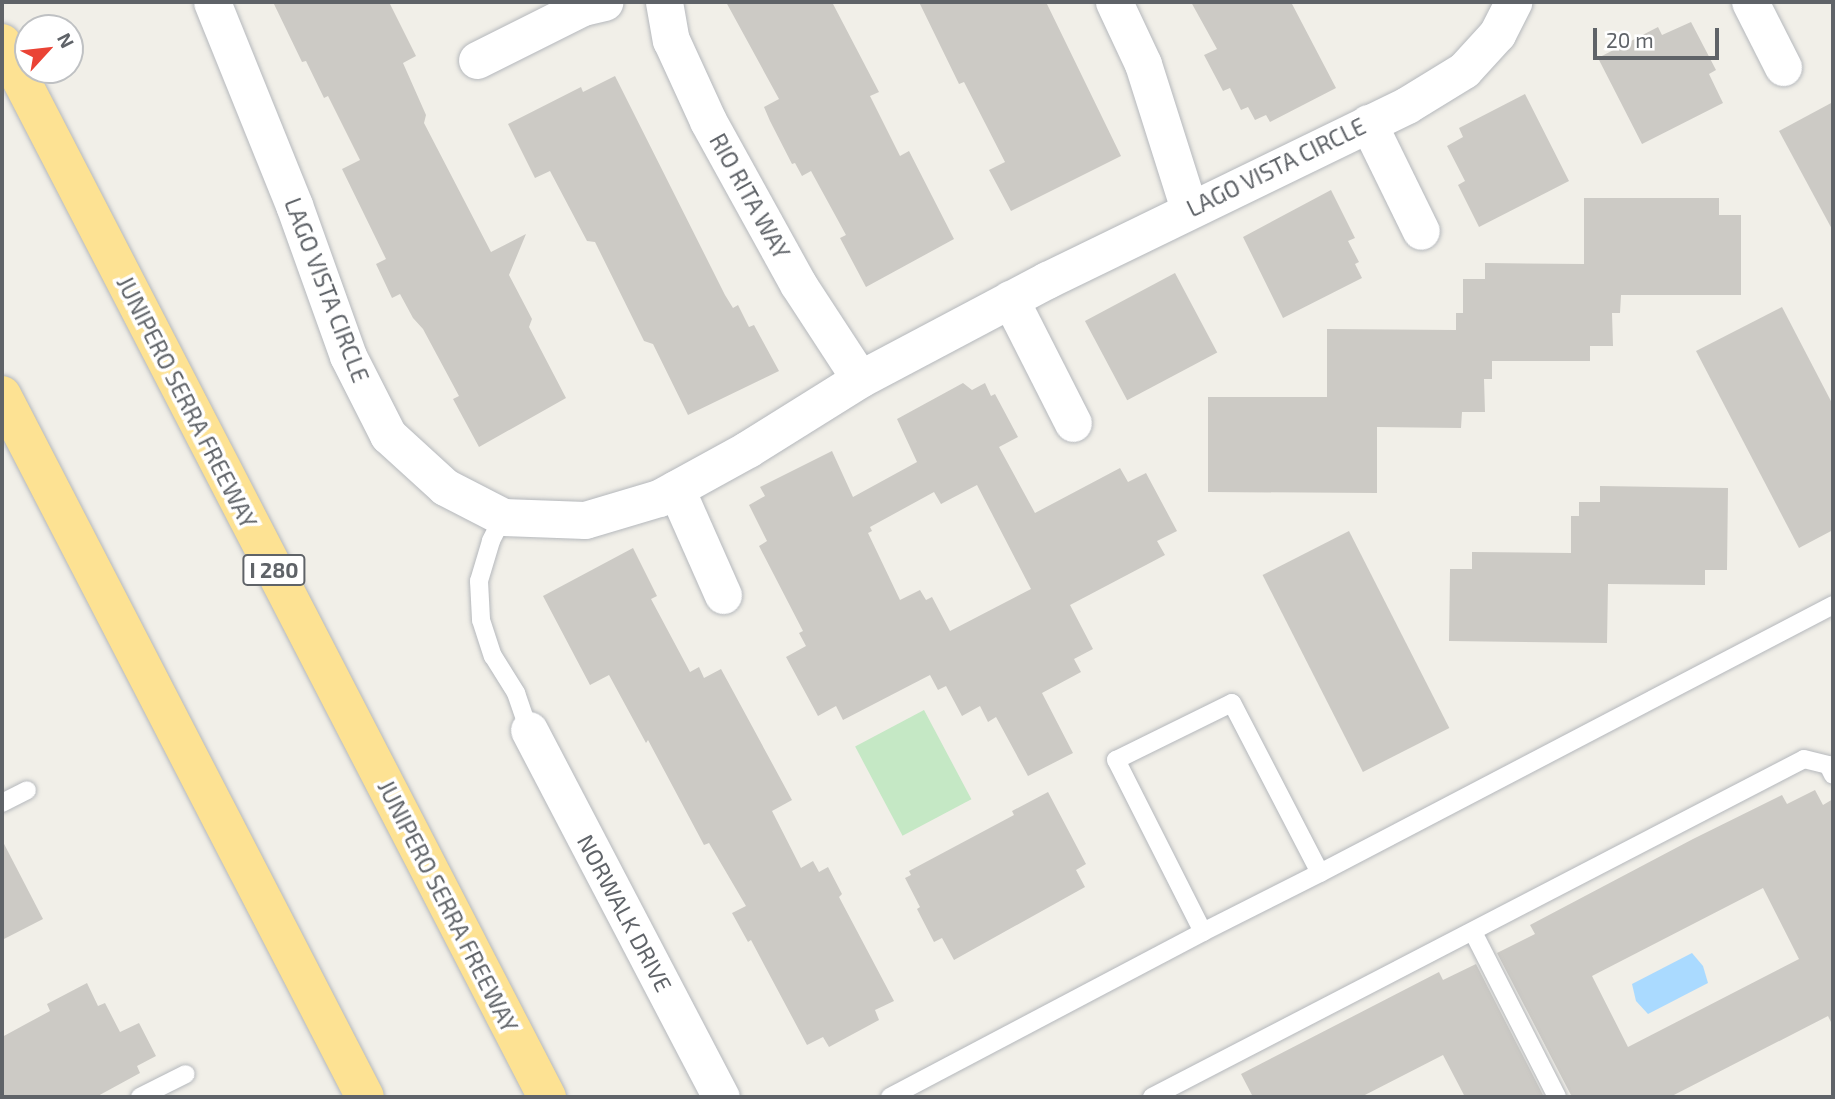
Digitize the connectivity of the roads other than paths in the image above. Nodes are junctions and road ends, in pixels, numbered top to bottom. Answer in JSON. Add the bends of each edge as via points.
{"nodes":[{"id":1,"x":212,"y":2,"type":"edge"},
{"id":2,"x":604,"y":2,"type":"edge"},
{"id":3,"x":664,"y":2,"type":"edge"},
{"id":4,"x":1114,"y":2,"type":"edge"},
{"id":5,"x":1513,"y":2,"type":"edge"},
{"id":6,"x":1749,"y":2,"type":"edge"},
{"id":7,"x":2,"y":43,"type":"edge"},
{"id":8,"x":478,"y":60,"type":"dead end"},
{"id":9,"x":1783,"y":67,"type":"dead end"},
{"id":10,"x":1368,"y":123,"type":"junction"},
{"id":11,"x":1189,"y":209,"type":"junction"},
{"id":12,"x":1422,"y":231,"type":"dead end"},
{"id":13,"x":1010,"y":299,"type":"junction"},
{"id":14,"x":860,"y":379,"type":"junction"},
{"id":15,"x":2,"y":395,"type":"edge"},
{"id":16,"x":1073,"y":423,"type":"dead end"},
{"id":17,"x":676,"y":489,"type":"junction"},
{"id":18,"x":503,"y":517,"type":"junction"},
{"id":19,"x":723,"y":596,"type":"dead end"},
{"id":20,"x":1833,"y":605,"type":"edge"},
{"id":21,"x":529,"y":730,"type":"joint"},
{"id":22,"x":1833,"y":775,"type":"edge"},
{"id":23,"x":27,"y":790,"type":"dead end"},
{"id":24,"x":2,"y":803,"type":"edge"},
{"id":25,"x":1320,"y":873,"type":"junction"},
{"id":26,"x":1203,"y":932,"type":"junction"},
{"id":27,"x":1473,"y":932,"type":"junction"},
{"id":28,"x":186,"y":1074,"type":"dead end"},
{"id":29,"x":140,"y":1097,"type":"edge"},
{"id":30,"x":365,"y":1097,"type":"edge"},
{"id":31,"x":547,"y":1097,"type":"edge"},
{"id":32,"x":721,"y":1097,"type":"edge"},
{"id":33,"x":890,"y":1097,"type":"edge"},
{"id":34,"x":1153,"y":1097,"type":"edge"},
{"id":35,"x":1557,"y":1097,"type":"edge"}],
"edges":[{"from":1,"to":18,"type":"street","name":"LAGO VISTA CIRCLE","via":[[294,205],[348,356],[388,435],[444,487]]},
{"from":2,"to":8,"type":"street","via":[[583,7]]},
{"from":3,"to":14,"type":"street","name":"RIO RITA WAY","via":[[671,40],[708,121],[797,284]]},
{"from":4,"to":11,"type":"street","via":[[1143,64]]},
{"from":5,"to":10,"type":"street","name":"LAGO VISTA CIRCLE","via":[[1497,34],[1464,70]]},
{"from":6,"to":9,"type":"street"},
{"from":7,"to":31,"type":"highway","name":"JUNIPERO SERRA FREEWAY","number":"I 280"},
{"from":10,"to":11,"type":"street","name":"LAGO VISTA CIRCLE"},
{"from":10,"to":12,"type":"street"},
{"from":11,"to":13,"type":"street","name":"LAGO VISTA CIRCLE"},
{"from":13,"to":14,"type":"street","name":"LAGO VISTA CIRCLE"},
{"from":13,"to":16,"type":"street"},
{"from":14,"to":17,"type":"street","name":"LAGO VISTA CIRCLE"},
{"from":15,"to":30,"type":"highway"},
{"from":17,"to":18,"type":"street","name":"LAGO VISTA CIRCLE","via":[[585,520]]},
{"from":17,"to":19,"type":"street"},
{"from":18,"to":21,"type":"lane","via":[[479,581],[481,620]]},
{"from":20,"to":25,"type":"lane"},
{"from":21,"to":32,"type":"street","name":"NORWALK DRIVE"},
{"from":22,"to":27,"type":"lane","via":[[1828,765],[1804,759]]},
{"from":23,"to":24,"type":"lane"},
{"from":25,"to":26,"type":"lane"},
{"from":25,"to":26,"type":"lane","via":[[1232,703],[1116,760]]},
{"from":26,"to":33,"type":"lane"},
{"from":27,"to":34,"type":"lane"},
{"from":27,"to":35,"type":"lane"},
{"from":28,"to":29,"type":"lane"}]}
